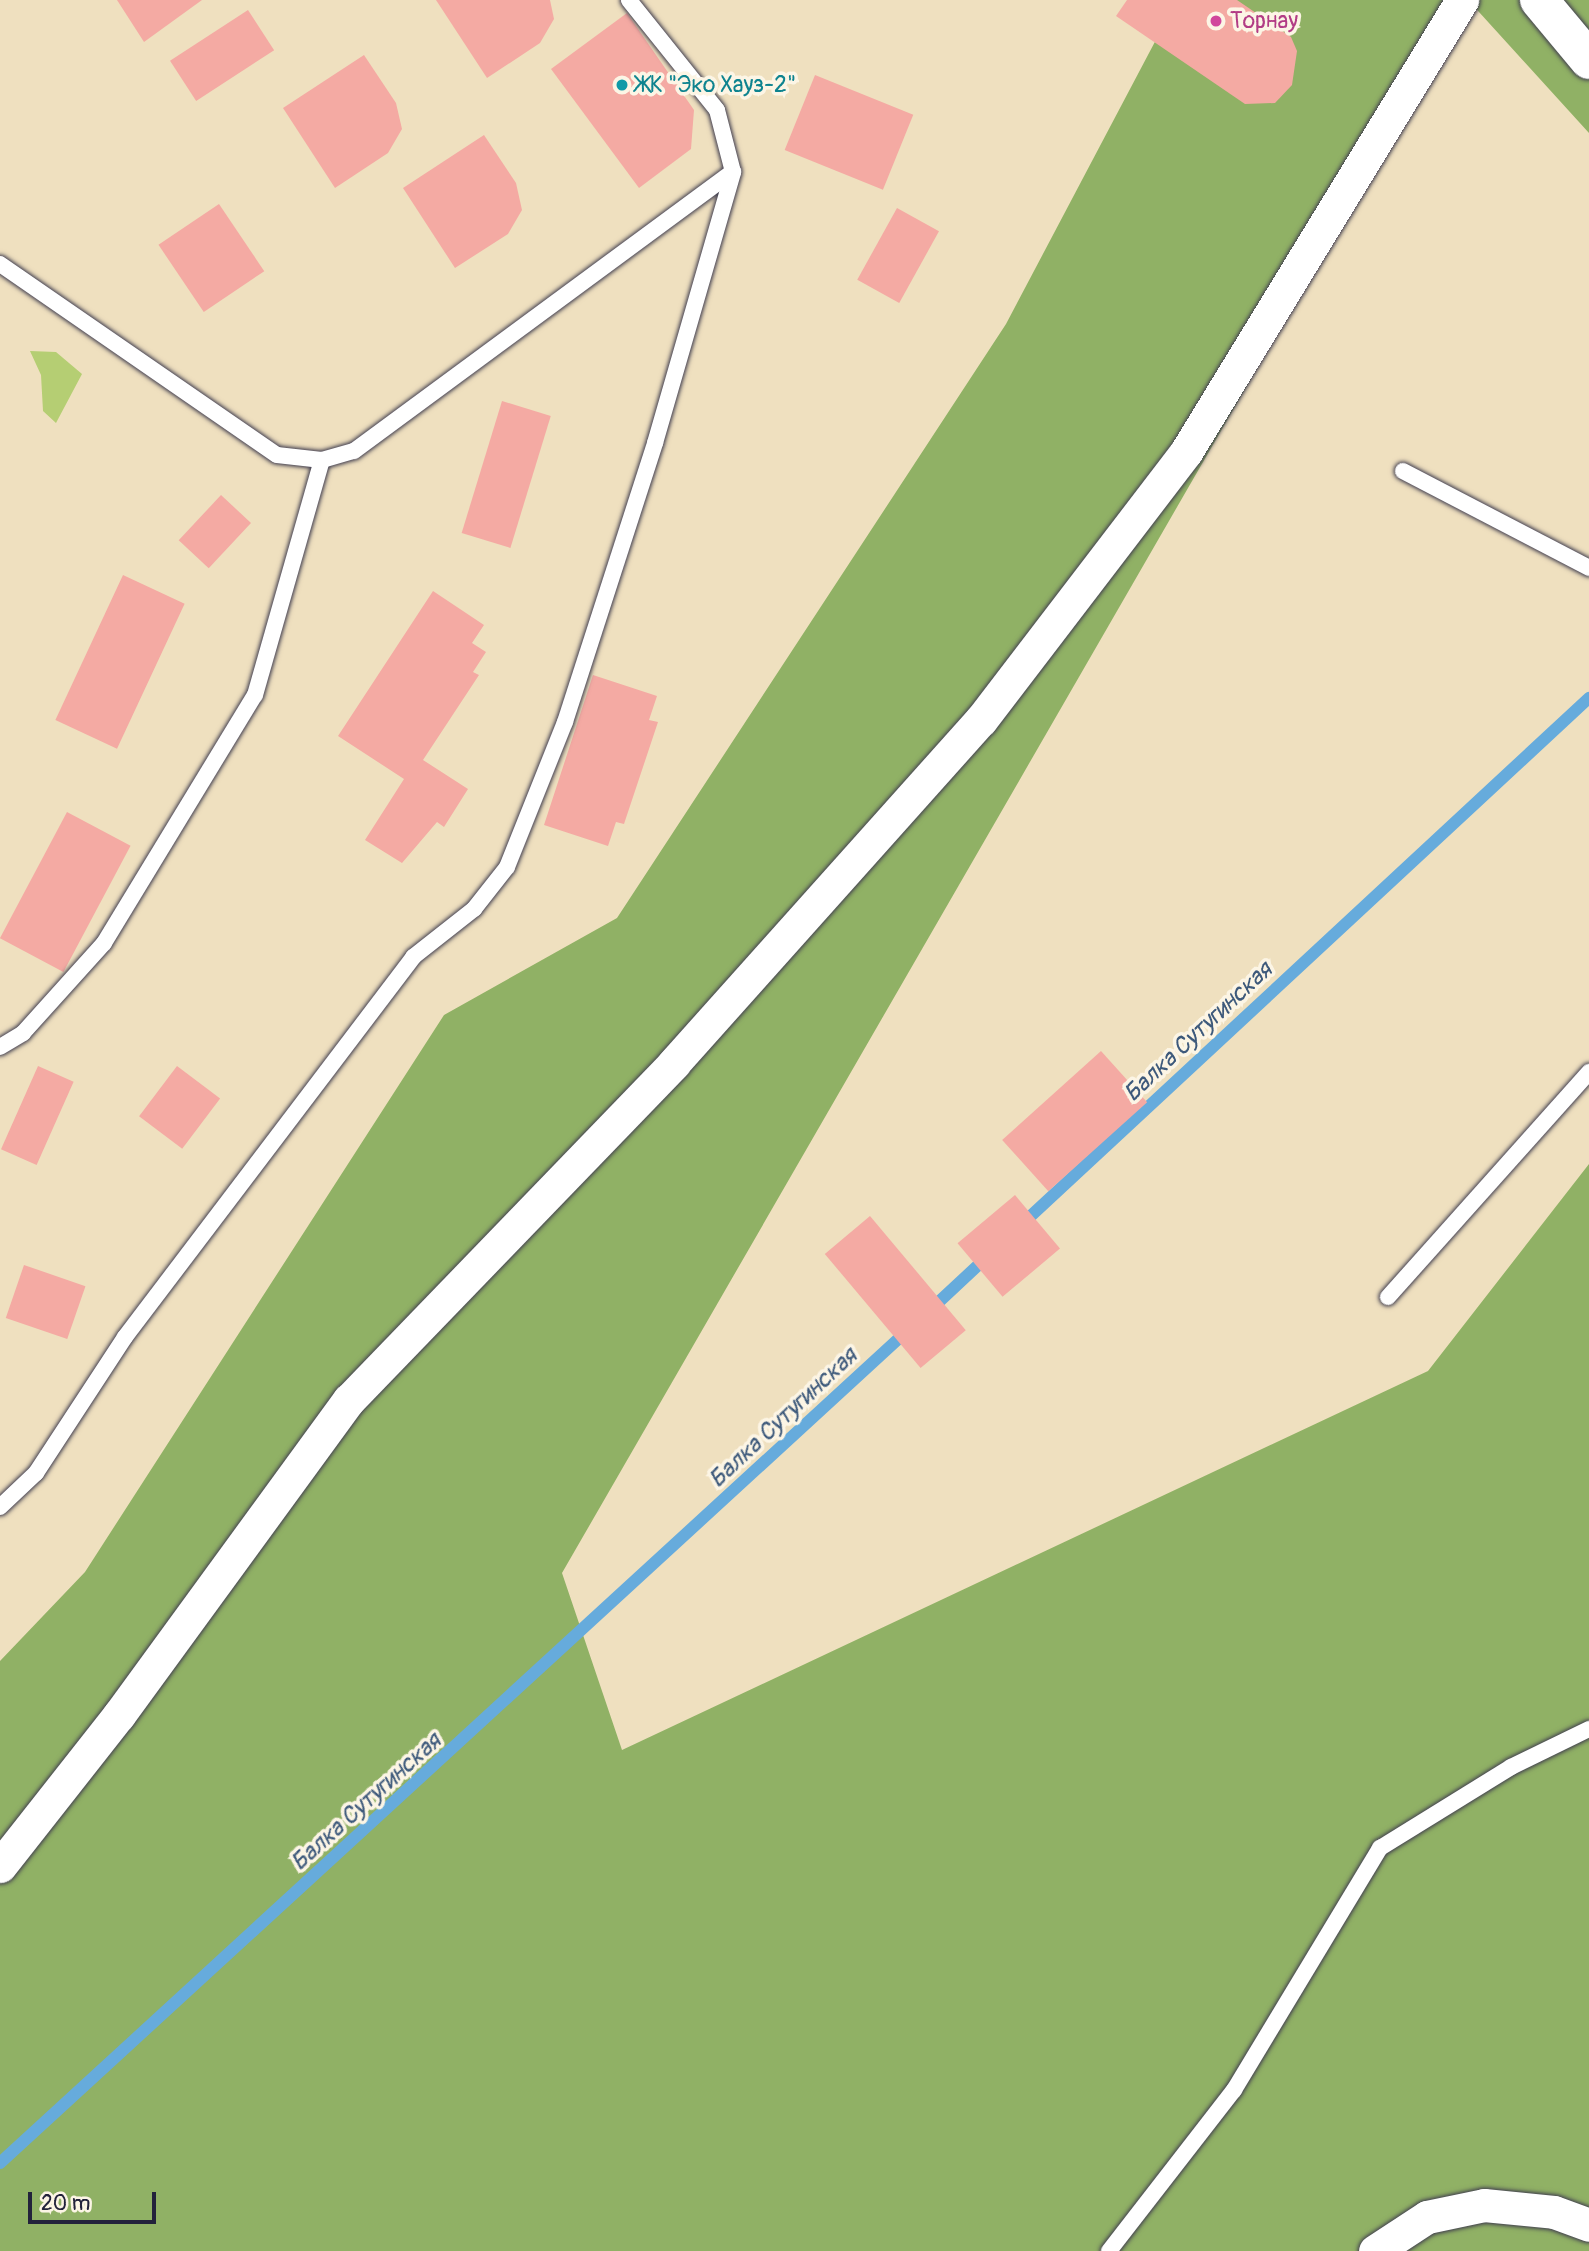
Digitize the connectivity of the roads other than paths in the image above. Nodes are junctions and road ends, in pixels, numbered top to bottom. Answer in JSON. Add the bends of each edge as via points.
{"nodes":[{"id":1,"x":629,"y":0,"type":"edge"},
{"id":2,"x":1462,"y":0,"type":"edge"},
{"id":3,"x":1539,"y":0,"type":"edge"},
{"id":4,"x":1589,"y":60,"type":"edge"},
{"id":5,"x":733,"y":172,"type":"junction"},
{"id":6,"x":0,"y":264,"type":"edge"},
{"id":7,"x":322,"y":460,"type":"junction"},
{"id":8,"x":1403,"y":471,"type":"dead end"},
{"id":9,"x":1589,"y":568,"type":"edge"},
{"id":10,"x":0,"y":1047,"type":"edge"},
{"id":11,"x":1589,"y":1072,"type":"edge"},
{"id":12,"x":1388,"y":1297,"type":"dead end"},
{"id":13,"x":0,"y":1507,"type":"edge"},
{"id":14,"x":1589,"y":1729,"type":"edge"},
{"id":15,"x":0,"y":1866,"type":"edge"},
{"id":16,"x":1589,"y":2225,"type":"edge"},
{"id":17,"x":1109,"y":2251,"type":"edge"},
{"id":18,"x":1375,"y":2251,"type":"edge"}],
"edges":[{"from":1,"to":5,"type":"lane","via":[[717,110]]},
{"from":2,"to":15,"type":"street","via":[[1186,452],[981,720],[674,1063],[349,1400],[119,1715]]},
{"from":3,"to":4,"type":"street"},
{"from":5,"to":7,"type":"lane","via":[[354,452]]},
{"from":5,"to":13,"type":"lane","via":[[642,483],[565,722],[507,867],[474,909],[412,957],[125,1337],[36,1473]]},
{"from":6,"to":7,"type":"lane","via":[[277,455]]},
{"from":7,"to":10,"type":"lane","via":[[255,695],[104,943],[23,1033]]},
{"from":8,"to":9,"type":"lane"},
{"from":11,"to":12,"type":"lane"},
{"from":14,"to":17,"type":"lane","via":[[1511,1767],[1380,1848],[1234,2090]]},
{"from":16,"to":18,"type":"street","via":[[1553,2212],[1484,2205],[1427,2217]]}]}
